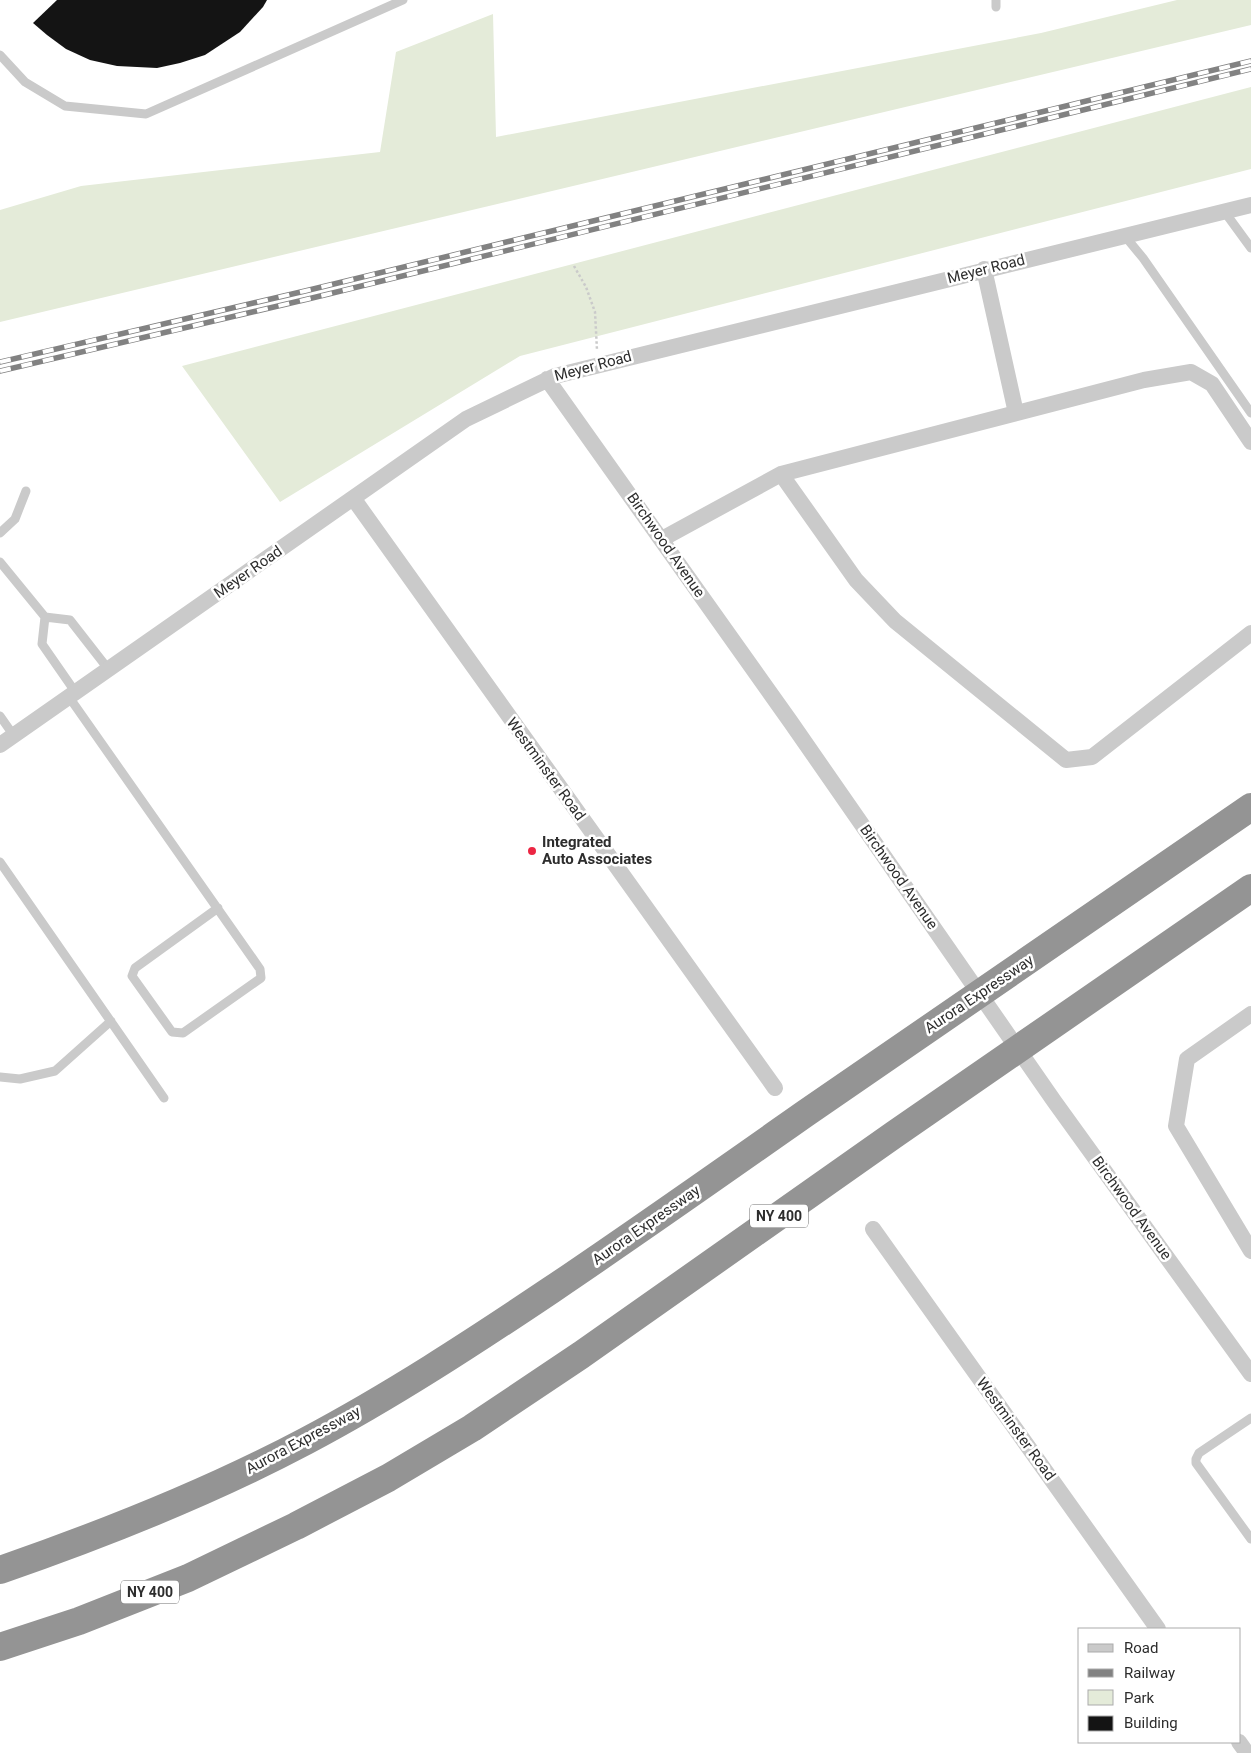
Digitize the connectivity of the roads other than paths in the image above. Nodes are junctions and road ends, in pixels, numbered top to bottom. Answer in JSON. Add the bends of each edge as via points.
{"nodes":[{"id":1,"x":403,"y":0,"type":"edge"},
{"id":2,"x":0,"y":55,"type":"edge"},
{"id":3,"x":1251,"y":205,"type":"edge"},
{"id":4,"x":1224,"y":211,"type":"junction"},
{"id":5,"x":1124,"y":235,"type":"junction"},
{"id":6,"x":1251,"y":248,"type":"edge"},
{"id":7,"x":984,"y":269,"type":"junction"},
{"id":8,"x":547,"y":380,"type":"junction"},
{"id":9,"x":1016,"y":412,"type":"junction"},
{"id":10,"x":1251,"y":413,"type":"edge"},
{"id":11,"x":1251,"y":442,"type":"edge"},
{"id":12,"x":781,"y":474,"type":"junction"},
{"id":13,"x":26,"y":491,"type":"dead end"},
{"id":14,"x":353,"y":498,"type":"junction"},
{"id":15,"x":0,"y":533,"type":"edge"},
{"id":16,"x":662,"y":540,"type":"junction"},
{"id":17,"x":2,"y":568,"type":"edge"},
{"id":18,"x":45,"y":617,"type":"junction"},
{"id":19,"x":1251,"y":633,"type":"edge"},
{"id":20,"x":109,"y":670,"type":"junction"},
{"id":21,"x":73,"y":695,"type":"junction"},
{"id":22,"x":0,"y":716,"type":"edge"},
{"id":23,"x":14,"y":736,"type":"junction"},
{"id":24,"x":0,"y":745,"type":"edge"},
{"id":25,"x":1251,"y":807,"type":"edge"},
{"id":26,"x":0,"y":862,"type":"edge"},
{"id":27,"x":1251,"y":888,"type":"edge"},
{"id":28,"x":218,"y":908,"type":"junction"},
{"id":29,"x":1251,"y":1014,"type":"edge"},
{"id":30,"x":111,"y":1021,"type":"junction"},
{"id":31,"x":0,"y":1077,"type":"edge"},
{"id":32,"x":775,"y":1088,"type":"dead end"},
{"id":33,"x":164,"y":1098,"type":"dead end"},
{"id":34,"x":873,"y":1229,"type":"dead end"},
{"id":35,"x":1251,"y":1251,"type":"edge"},
{"id":36,"x":1251,"y":1374,"type":"edge"},
{"id":37,"x":1251,"y":1418,"type":"edge"},
{"id":38,"x":1251,"y":1539,"type":"edge"},
{"id":39,"x":0,"y":1570,"type":"edge"},
{"id":40,"x":1157,"y":1628,"type":"edge"},
{"id":41,"x":0,"y":1647,"type":"edge"}],
"edges":[{"from":1,"to":2,"type":"lane","via":[[146,114],[64,106],[25,82]]},
{"from":3,"to":4,"type":"street","name":"Meyer Road"},
{"from":4,"to":5,"type":"street","name":"Meyer Road"},
{"from":4,"to":6,"type":"lane"},
{"from":5,"to":7,"type":"street","name":"Meyer Road"},
{"from":5,"to":10,"type":"lane"},
{"from":7,"to":8,"type":"street","name":"Meyer Road","via":[[598,364]]},
{"from":7,"to":9,"type":"street"},
{"from":8,"to":14,"type":"street","name":"Meyer Road","via":[[466,419]]},
{"from":8,"to":16,"type":"street","name":"Birchwood Avenue"},
{"from":9,"to":11,"type":"street","via":[[1144,380],[1191,372],[1212,384]]},
{"from":9,"to":12,"type":"street"},
{"from":12,"to":16,"type":"street"},
{"from":12,"to":19,"type":"street","via":[[856,580],[895,621],[1066,760],[1092,757]]},
{"from":13,"to":15,"type":"lane","via":[[15,519]]},
{"from":14,"to":20,"type":"street","name":"Meyer Road"},
{"from":14,"to":32,"type":"street","name":"Westminster Road"},
{"from":16,"to":36,"type":"street","name":"Birchwood Avenue","via":[[1054,1101]]},
{"from":17,"to":18,"type":"lane"},
{"from":18,"to":20,"type":"lane","via":[[70,620]]},
{"from":18,"to":21,"type":"lane","via":[[42,644]]},
{"from":20,"to":21,"type":"street","name":"Meyer Road"},
{"from":21,"to":23,"type":"street","name":"Meyer Road"},
{"from":21,"to":28,"type":"lane"},
{"from":22,"to":23,"type":"lane"},
{"from":23,"to":24,"type":"street","name":"Meyer Road"},
{"from":25,"to":39,"type":"highway","name":"Aurora Expressway","via":[[626,1239],[407,1384],[305,1442],[198,1493],[94,1537]]},
{"from":26,"to":30,"type":"lane"},
{"from":27,"to":41,"type":"highway","number":"NY 400","via":[[472,1428],[388,1478],[188,1578],[79,1621]]},
{"from":28,"to":28,"type":"lane","via":[[260,968],[261,978],[183,1033],[172,1032],[132,976],[135,968]]},
{"from":29,"to":35,"type":"street","via":[[1188,1059],[1176,1126]]},
{"from":30,"to":31,"type":"lane","via":[[55,1070],[20,1079]]},
{"from":30,"to":33,"type":"lane"},
{"from":34,"to":40,"type":"street","name":"Westminster Road"},
{"from":37,"to":38,"type":"lane","via":[[1199,1453],[1196,1464]]}]}
